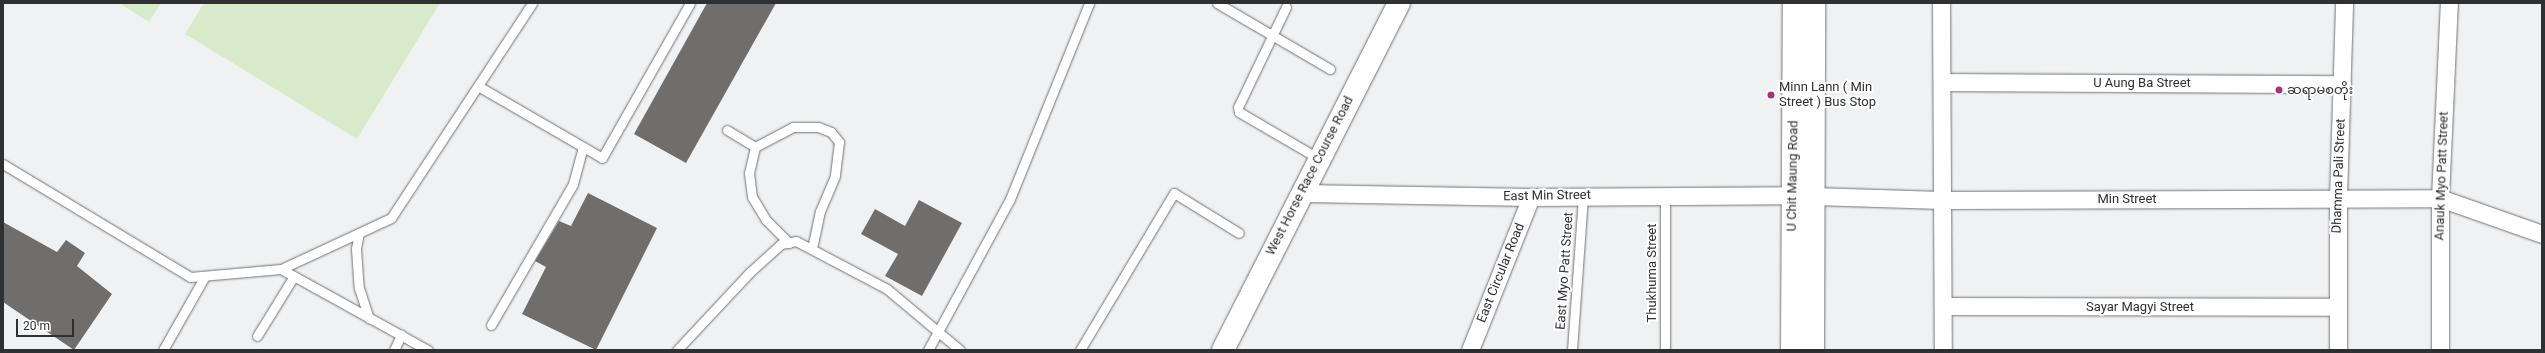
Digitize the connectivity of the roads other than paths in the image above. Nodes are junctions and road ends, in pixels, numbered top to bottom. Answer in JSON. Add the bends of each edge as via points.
{"nodes":[{"id":1,"x":532,"y":3,"type":"edge"},
{"id":2,"x":690,"y":3,"type":"edge"},
{"id":3,"x":1089,"y":3,"type":"edge"},
{"id":4,"x":1217,"y":3,"type":"edge"},
{"id":5,"x":1399,"y":3,"type":"edge"},
{"id":6,"x":1794,"y":3,"type":"edge"},
{"id":7,"x":1814,"y":3,"type":"edge"},
{"id":8,"x":1941,"y":3,"type":"edge"},
{"id":9,"x":2344,"y":3,"type":"edge"},
{"id":10,"x":2449,"y":3,"type":"edge"},
{"id":11,"x":1286,"y":7,"type":"dead end"},
{"id":12,"x":1272,"y":35,"type":"junction"},
{"id":13,"x":1330,"y":69,"type":"dead end"},
{"id":14,"x":1942,"y":82,"type":"junction"},
{"id":15,"x":2342,"y":84,"type":"junction"},
{"id":16,"x":478,"y":86,"type":"junction"},
{"id":17,"x":728,"y":130,"type":"dead end"},
{"id":18,"x":582,"y":146,"type":"junction"},
{"id":19,"x":755,"y":147,"type":"junction"},
{"id":20,"x":1318,"y":158,"type":"junction"},
{"id":21,"x":3,"y":164,"type":"edge"},
{"id":22,"x":1302,"y":193,"type":"junction"},
{"id":23,"x":1583,"y":195,"type":"junction"},
{"id":24,"x":1664,"y":195,"type":"junction"},
{"id":25,"x":1803,"y":195,"type":"junction"},
{"id":26,"x":1531,"y":197,"type":"junction"},
{"id":27,"x":2338,"y":197,"type":"junction"},
{"id":28,"x":2440,"y":198,"type":"junction"},
{"id":29,"x":1942,"y":200,"type":"junction"},
{"id":30,"x":359,"y":233,"type":"junction"},
{"id":31,"x":1239,"y":233,"type":"dead end"},
{"id":32,"x":2542,"y":234,"type":"edge"},
{"id":33,"x":789,"y":243,"type":"junction"},
{"id":34,"x":812,"y":249,"type":"junction"},
{"id":35,"x":281,"y":269,"type":"junction"},
{"id":36,"x":205,"y":276,"type":"junction"},
{"id":37,"x":294,"y":276,"type":"junction"},
{"id":38,"x":1943,"y":306,"type":"junction"},
{"id":39,"x":2337,"y":307,"type":"junction"},
{"id":40,"x":370,"y":318,"type":"junction"},
{"id":41,"x":491,"y":325,"type":"dead end"},
{"id":42,"x":938,"y":334,"type":"junction"},
{"id":43,"x":401,"y":335,"type":"junction"},
{"id":44,"x":257,"y":336,"type":"dead end"},
{"id":45,"x":163,"y":350,"type":"edge"},
{"id":46,"x":394,"y":350,"type":"edge"},
{"id":47,"x":428,"y":350,"type":"edge"},
{"id":48,"x":676,"y":350,"type":"edge"},
{"id":49,"x":928,"y":350,"type":"edge"},
{"id":50,"x":960,"y":350,"type":"edge"},
{"id":51,"x":1080,"y":350,"type":"edge"},
{"id":52,"x":1223,"y":350,"type":"edge"},
{"id":53,"x":1470,"y":350,"type":"edge"},
{"id":54,"x":1572,"y":350,"type":"edge"},
{"id":55,"x":1665,"y":350,"type":"edge"},
{"id":56,"x":1792,"y":350,"type":"edge"},
{"id":57,"x":1813,"y":350,"type":"edge"},
{"id":58,"x":1942,"y":350,"type":"edge"},
{"id":59,"x":2338,"y":350,"type":"edge"},
{"id":60,"x":2440,"y":350,"type":"edge"}],
"edges":[{"from":1,"to":16,"type":"lane"},
{"from":2,"to":18,"type":"lane","via":[[602,158]]},
{"from":3,"to":42,"type":"lane","via":[[1010,200]]},
{"from":4,"to":12,"type":"lane"},
{"from":5,"to":20,"type":"main road","name":"West Horse Race Course Road"},
{"from":6,"to":25,"type":"main road","name":"U Chit Maung Road"},
{"from":7,"to":25,"type":"main road","name":"U Chit Maung Road"},
{"from":8,"to":14,"type":"street"},
{"from":9,"to":15,"type":"street","name":"Dhamma Pali Street"},
{"from":10,"to":28,"type":"street","name":"Anauk Myo Patt Street"},
{"from":11,"to":12,"type":"lane"},
{"from":12,"to":13,"type":"lane"},
{"from":12,"to":20,"type":"lane","via":[[1238,112]]},
{"from":14,"to":15,"type":"street","name":"U Aung Ba Street"},
{"from":14,"to":29,"type":"street"},
{"from":15,"to":27,"type":"street","name":"Dhamma Pali Street"},
{"from":16,"to":18,"type":"lane"},
{"from":16,"to":30,"type":"lane","via":[[391,218]]},
{"from":17,"to":19,"type":"lane"},
{"from":18,"to":41,"type":"lane","via":[[573,184]]},
{"from":19,"to":33,"type":"lane","via":[[749,173],[752,197],[766,220]]},
{"from":19,"to":34,"type":"lane","via":[[793,127],[818,127],[831,132],[839,142],[835,176],[820,211]]},
{"from":20,"to":22,"type":"main road","name":"West Horse Race Course Road"},
{"from":21,"to":36,"type":"lane","via":[[190,277]]},
{"from":22,"to":26,"type":"street","name":"East Min Street"},
{"from":22,"to":52,"type":"main road","name":"West Horse Race Course Road"},
{"from":23,"to":24,"type":"street","name":"East Min Street"},
{"from":23,"to":26,"type":"street","name":"East Min Street"},
{"from":23,"to":54,"type":"lane","name":"East Myo Patt Street"},
{"from":24,"to":25,"type":"street","name":"East Min Street"},
{"from":24,"to":55,"type":"lane","name":"Thukhuma Street"},
{"from":25,"to":29,"type":"street","name":"Min Street"},
{"from":25,"to":56,"type":"main road","name":"U Chit Maung Road"},
{"from":25,"to":57,"type":"main road","name":"U Chit Maung Road"},
{"from":26,"to":53,"type":"street","name":"East Circular Road"},
{"from":27,"to":28,"type":"street","name":"Min Street"},
{"from":27,"to":29,"type":"street","name":"Min Street"},
{"from":27,"to":39,"type":"street","name":"Dhamma Pali Street"},
{"from":28,"to":32,"type":"street","name":"Min Street"},
{"from":28,"to":60,"type":"street","name":"Anauk Myo Patt Street"},
{"from":29,"to":38,"type":"street"},
{"from":30,"to":35,"type":"lane"},
{"from":30,"to":40,"type":"lane","via":[[356,249],[359,288]]},
{"from":31,"to":51,"type":"lane","via":[[1174,193]]},
{"from":33,"to":34,"type":"lane","via":[[796,241]]},
{"from":33,"to":48,"type":"lane","via":[[781,244],[750,272]]},
{"from":34,"to":42,"type":"lane","via":[[887,289]]},
{"from":35,"to":36,"type":"lane"},
{"from":35,"to":37,"type":"lane"},
{"from":36,"to":45,"type":"lane"},
{"from":37,"to":40,"type":"lane"},
{"from":37,"to":44,"type":"lane"},
{"from":38,"to":39,"type":"street","name":"Sayar Magyi Street"},
{"from":38,"to":58,"type":"street"},
{"from":39,"to":59,"type":"street","name":"Dhamma Pali Street"},
{"from":40,"to":43,"type":"lane"},
{"from":42,"to":49,"type":"lane"},
{"from":42,"to":50,"type":"lane"},
{"from":43,"to":46,"type":"lane"},
{"from":43,"to":47,"type":"lane"}]}
